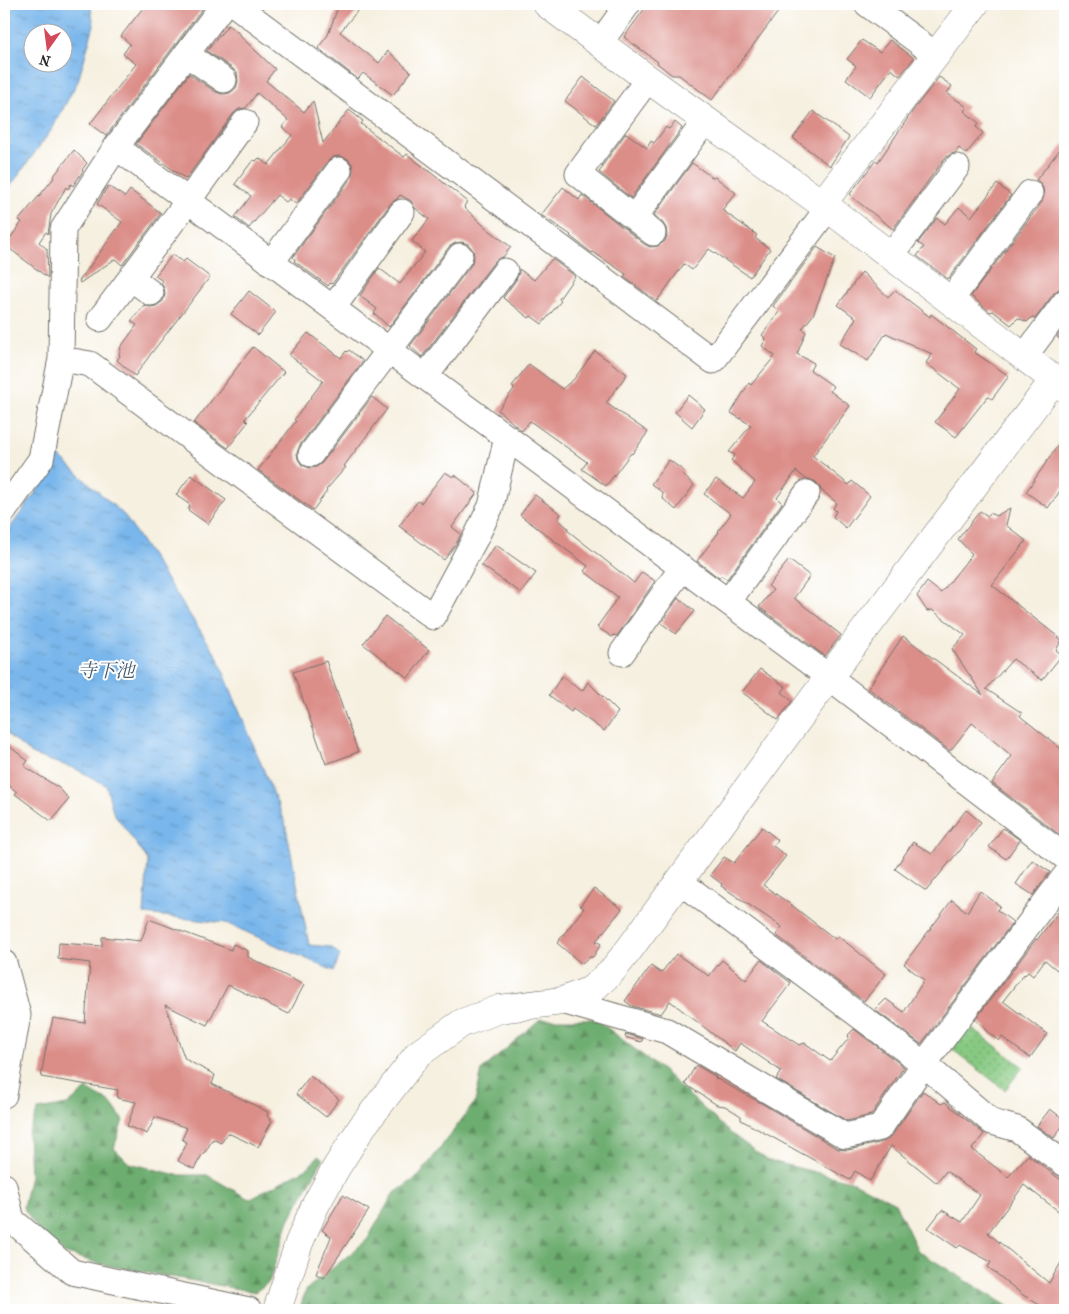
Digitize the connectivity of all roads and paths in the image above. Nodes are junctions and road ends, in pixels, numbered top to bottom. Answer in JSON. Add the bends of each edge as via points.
{"nodes":[{"id":1,"x":224,"y":4,"type":"edge"},
{"id":2,"x":234,"y":4,"type":"edge"},
{"id":3,"x":547,"y":4,"type":"edge"},
{"id":4,"x":628,"y":4,"type":"edge"},
{"id":5,"x":867,"y":4,"type":"edge"},
{"id":6,"x":976,"y":4,"type":"edge"},
{"id":7,"x":600,"y":42,"type":"junction"},
{"id":8,"x":186,"y":54,"type":"junction"},
{"id":9,"x":936,"y":55,"type":"junction"},
{"id":10,"x":648,"y":79,"type":"junction"},
{"id":11,"x":224,"y":80,"type":"dead end"},
{"id":12,"x":706,"y":120,"type":"junction"},
{"id":13,"x":245,"y":122,"type":"dead end"},
{"id":14,"x":116,"y":147,"type":"junction"},
{"id":15,"x":340,"y":170,"type":"dead end"},
{"id":16,"x":954,"y":183,"type":"dead end"},
{"id":17,"x":1030,"y":194,"type":"dead end"},
{"id":18,"x":188,"y":201,"type":"junction"},
{"id":19,"x":825,"y":206,"type":"junction"},
{"id":20,"x":402,"y":212,"type":"dead end"},
{"id":21,"x":460,"y":256,"type":"dead end"},
{"id":22,"x":891,"y":256,"type":"junction"},
{"id":23,"x":271,"y":263,"type":"junction"},
{"id":24,"x":505,"y":270,"type":"dead end"},
{"id":25,"x":131,"y":278,"type":"junction"},
{"id":26,"x":151,"y":293,"type":"dead end"},
{"id":27,"x":950,"y":301,"type":"junction"},
{"id":28,"x":1065,"y":302,"type":"edge"},
{"id":29,"x":333,"y":308,"type":"junction"},
{"id":30,"x":100,"y":319,"type":"dead end"},
{"id":31,"x":389,"y":350,"type":"junction"},
{"id":32,"x":1024,"y":357,"type":"junction"},
{"id":33,"x":61,"y":359,"type":"junction"},
{"id":34,"x":425,"y":377,"type":"junction"},
{"id":35,"x":1060,"y":384,"type":"edge"},
{"id":36,"x":507,"y":438,"type":"junction"},
{"id":37,"x":311,"y":454,"type":"dead end"},
{"id":38,"x":806,"y":493,"type":"dead end"},
{"id":39,"x":4,"y":511,"type":"edge"},
{"id":40,"x":682,"y":568,"type":"junction"},
{"id":41,"x":728,"y":602,"type":"junction"},
{"id":42,"x":622,"y":652,"type":"dead end"},
{"id":43,"x":828,"y":677,"type":"junction"},
{"id":44,"x":1065,"y":857,"type":"edge"},
{"id":45,"x":1065,"y":876,"type":"edge"},
{"id":46,"x":679,"y":881,"type":"junction"},
{"id":47,"x":4,"y":963,"type":"edge"},
{"id":48,"x":562,"y":1001,"type":"junction"},
{"id":49,"x":924,"y":1064,"type":"junction"},
{"id":50,"x":4,"y":1095,"type":"edge"},
{"id":51,"x":1065,"y":1164,"type":"edge"},
{"id":52,"x":4,"y":1186,"type":"edge"},
{"id":53,"x":249,"y":1310,"type":"edge"},
{"id":54,"x":277,"y":1310,"type":"edge"}],
"edges":[{"from":1,"to":8,"type":"street"},
{"from":2,"to":19,"type":"street","via":[[712,361]]},
{"from":3,"to":7,"type":"street"},
{"from":4,"to":7,"type":"street"},
{"from":5,"to":9,"type":"street"},
{"from":6,"to":9,"type":"street"},
{"from":7,"to":10,"type":"street"},
{"from":8,"to":11,"type":"street"},
{"from":8,"to":14,"type":"street"},
{"from":9,"to":19,"type":"street"},
{"from":10,"to":12,"type":"street"},
{"from":10,"to":12,"type":"street","via":[[578,174],[643,225]]},
{"from":12,"to":19,"type":"street"},
{"from":13,"to":18,"type":"street"},
{"from":14,"to":18,"type":"street"},
{"from":14,"to":33,"type":"street","via":[[63,229]]},
{"from":15,"to":23,"type":"street"},
{"from":16,"to":22,"type":"street"},
{"from":17,"to":27,"type":"street"},
{"from":18,"to":23,"type":"street"},
{"from":18,"to":25,"type":"street"},
{"from":19,"to":22,"type":"street"},
{"from":20,"to":29,"type":"street"},
{"from":21,"to":31,"type":"street"},
{"from":22,"to":27,"type":"street"},
{"from":23,"to":29,"type":"street"},
{"from":24,"to":34,"type":"street"},
{"from":25,"to":26,"type":"street"},
{"from":25,"to":30,"type":"street"},
{"from":27,"to":32,"type":"street"},
{"from":28,"to":32,"type":"street"},
{"from":29,"to":31,"type":"street"},
{"from":31,"to":34,"type":"street"},
{"from":31,"to":37,"type":"street"},
{"from":32,"to":35,"type":"street"},
{"from":33,"to":36,"type":"street","via":[[90,364],[433,617],[491,506]]},
{"from":33,"to":39,"type":"street","via":[[41,459]]},
{"from":34,"to":36,"type":"street"},
{"from":35,"to":43,"type":"street"},
{"from":36,"to":40,"type":"street"},
{"from":38,"to":41,"type":"street"},
{"from":40,"to":41,"type":"street"},
{"from":40,"to":42,"type":"street"},
{"from":41,"to":43,"type":"street"},
{"from":43,"to":44,"type":"street"},
{"from":43,"to":46,"type":"street"},
{"from":45,"to":49,"type":"street"},
{"from":46,"to":48,"type":"street","via":[[612,971],[591,990]]},
{"from":46,"to":49,"type":"street"},
{"from":47,"to":50,"type":"street","via":[[18,1015]]},
{"from":48,"to":49,"type":"street","via":[[667,1031],[845,1136],[880,1128]]},
{"from":48,"to":54,"type":"street","via":[[500,1009],[462,1024],[418,1054],[362,1127],[315,1206]]},
{"from":49,"to":51,"type":"street","via":[[992,1122],[1017,1129]]},
{"from":52,"to":53,"type":"street","via":[[12,1220],[72,1272]]}]}
